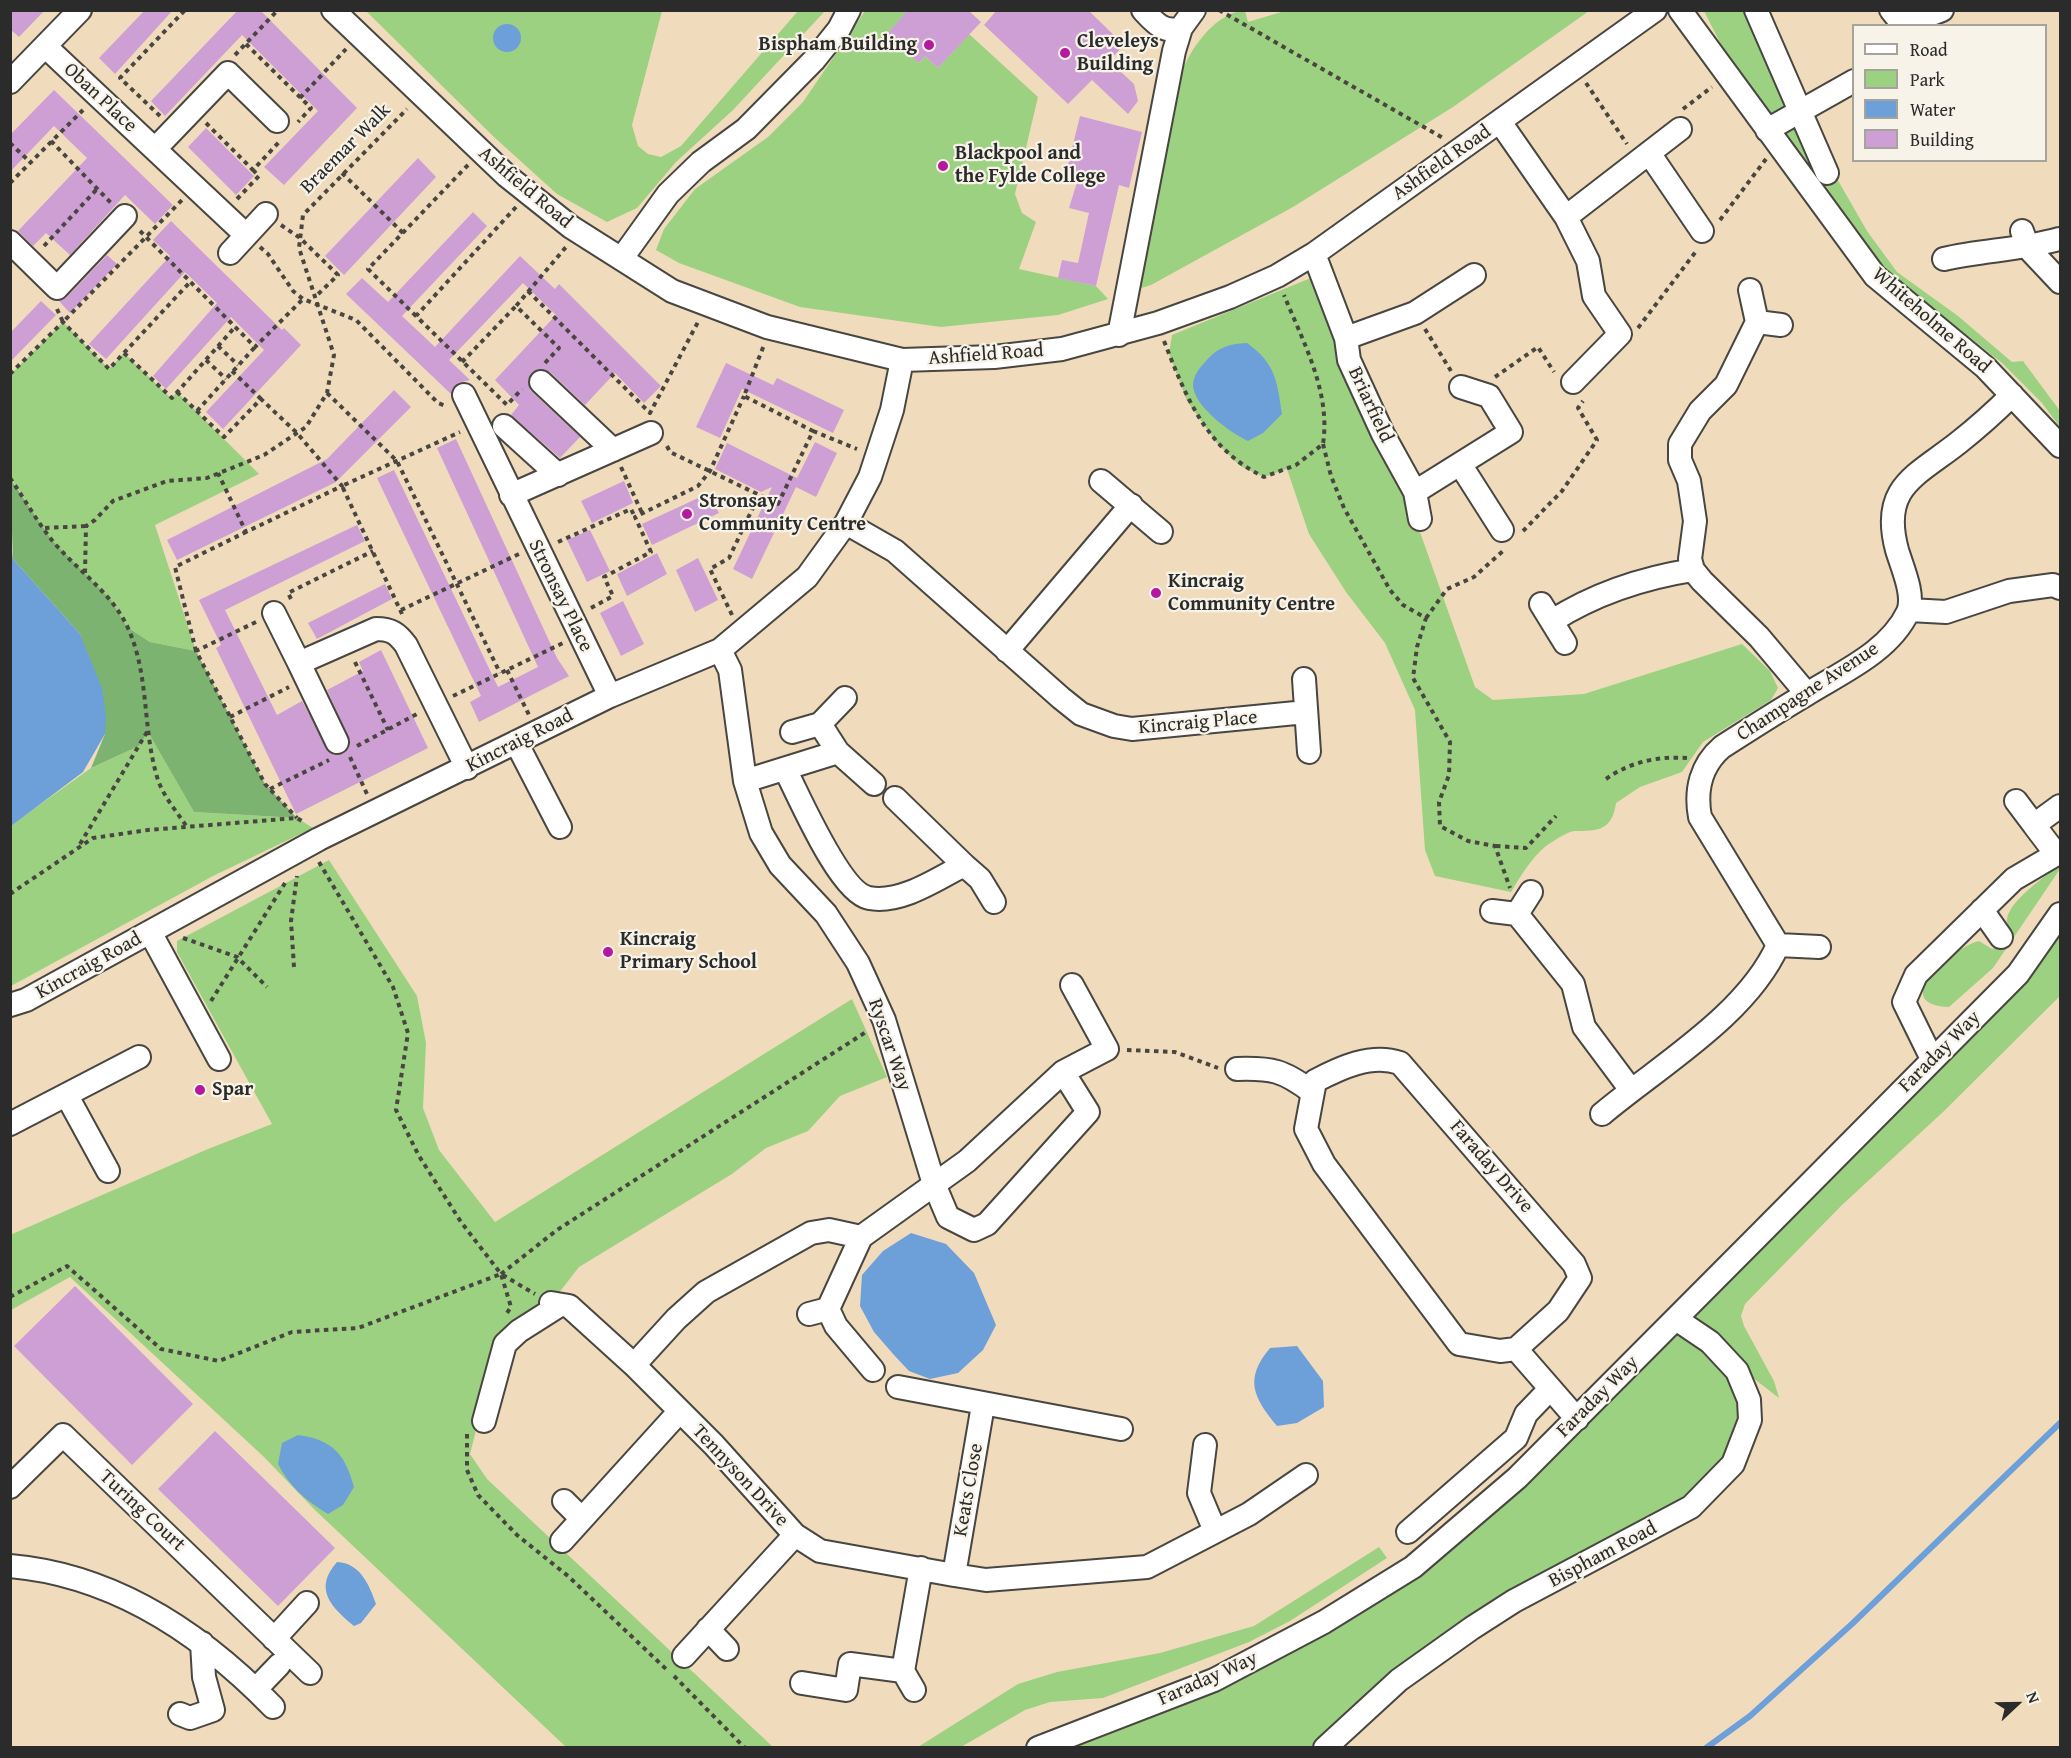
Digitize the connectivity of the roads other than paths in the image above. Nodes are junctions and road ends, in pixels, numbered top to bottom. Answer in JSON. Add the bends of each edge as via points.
{"nodes":[{"id":1,"x":80,"y":10,"type":"edge"},
{"id":2,"x":333,"y":10,"type":"edge"},
{"id":3,"x":849,"y":10,"type":"edge"},
{"id":4,"x":1143,"y":10,"type":"edge"},
{"id":5,"x":1655,"y":10,"type":"edge"},
{"id":6,"x":1680,"y":10,"type":"edge"},
{"id":7,"x":1756,"y":10,"type":"edge"},
{"id":8,"x":1891,"y":10,"type":"edge"},
{"id":9,"x":1942,"y":10,"type":"edge"},
{"id":10,"x":1188,"y":19,"type":"edge"},
{"id":11,"x":1901,"y":24,"type":"edge"},
{"id":12,"x":1905,"y":24,"type":"edge"},
{"id":13,"x":46,"y":47,"type":"junction"},
{"id":14,"x":10,"y":82,"type":"edge"},
{"id":15,"x":1852,"y":82,"type":"edge"},
{"id":16,"x":1799,"y":111,"type":"junction"},
{"id":17,"x":277,"y":121,"type":"dead end"},
{"id":18,"x":1500,"y":122,"type":"junction"},
{"id":19,"x":1680,"y":129,"type":"road end"},
{"id":20,"x":1772,"y":137,"type":"junction"},
{"id":21,"x":155,"y":149,"type":"junction"},
{"id":22,"x":1644,"y":157,"type":"junction"},
{"id":23,"x":1827,"y":172,"type":"dead end"},
{"id":24,"x":266,"y":214,"type":"road end"},
{"id":25,"x":125,"y":216,"type":"road end"},
{"id":26,"x":1566,"y":217,"type":"junction"},
{"id":27,"x":1708,"y":231,"type":"road end"},
{"id":28,"x":246,"y":235,"type":"junction"},
{"id":29,"x":2059,"y":238,"type":"edge"},
{"id":30,"x":2025,"y":239,"type":"junction"},
{"id":31,"x":10,"y":242,"type":"edge"},
{"id":32,"x":230,"y":253,"type":"dead end"},
{"id":33,"x":1314,"y":254,"type":"junction"},
{"id":34,"x":622,"y":258,"type":"junction"},
{"id":35,"x":1944,"y":260,"type":"dead end"},
{"id":36,"x":1474,"y":275,"type":"dead end"},
{"id":37,"x":2061,"y":282,"type":"edge"},
{"id":38,"x":1750,"y":290,"type":"dead end"},
{"id":39,"x":1757,"y":322,"type":"junction"},
{"id":40,"x":1781,"y":325,"type":"dead end"},
{"id":41,"x":1119,"y":335,"type":"junction"},
{"id":42,"x":1346,"y":338,"type":"junction"},
{"id":43,"x":902,"y":360,"type":"junction"},
{"id":44,"x":538,"y":376,"type":"road end"},
{"id":45,"x":1571,"y":388,"type":"road end"},
{"id":46,"x":1468,"y":389,"type":"road end"},
{"id":47,"x":2012,"y":395,"type":"junction"},
{"id":48,"x":471,"y":411,"type":"road end"},
{"id":49,"x":504,"y":426,"type":"dead end"},
{"id":50,"x":655,"y":428,"type":"road end"},
{"id":51,"x":2061,"y":446,"type":"edge"},
{"id":52,"x":613,"y":450,"type":"junction"},
{"id":53,"x":1460,"y":464,"type":"junction"},
{"id":54,"x":558,"y":475,"type":"junction"},
{"id":55,"x":1101,"y":481,"type":"dead end"},
{"id":56,"x":1414,"y":492,"type":"junction"},
{"id":57,"x":511,"y":495,"type":"junction"},
{"id":58,"x":1131,"y":505,"type":"junction"},
{"id":59,"x":1420,"y":519,"type":"dead end"},
{"id":60,"x":846,"y":523,"type":"junction"},
{"id":61,"x":1161,"y":532,"type":"dead end"},
{"id":62,"x":1509,"y":537,"type":"road end"},
{"id":63,"x":1693,"y":570,"type":"junction"},
{"id":64,"x":2061,"y":588,"type":"edge"},
{"id":65,"x":1909,"y":610,"type":"junction"},
{"id":66,"x":274,"y":613,"type":"road end"},
{"id":67,"x":1565,"y":643,"type":"dead end"},
{"id":68,"x":720,"y":650,"type":"junction"},
{"id":69,"x":1007,"y":651,"type":"junction"},
{"id":70,"x":305,"y":677,"type":"junction"},
{"id":71,"x":1304,"y":679,"type":"dead end"},
{"id":72,"x":1807,"y":694,"type":"junction"},
{"id":73,"x":610,"y":696,"type":"junction"},
{"id":74,"x":845,"y":698,"type":"dead end"},
{"id":75,"x":1306,"y":712,"type":"junction"},
{"id":76,"x":820,"y":724,"type":"junction"},
{"id":77,"x":792,"y":732,"type":"dead end"},
{"id":78,"x":337,"y":742,"type":"road end"},
{"id":79,"x":516,"y":742,"type":"junction"},
{"id":80,"x":838,"y":752,"type":"junction"},
{"id":81,"x":1310,"y":752,"type":"dead end"},
{"id":82,"x":467,"y":768,"type":"junction"},
{"id":83,"x":785,"y":769,"type":"junction"},
{"id":84,"x":744,"y":781,"type":"junction"},
{"id":85,"x":874,"y":784,"type":"dead end"},
{"id":86,"x":895,"y":798,"type":"dead end"},
{"id":87,"x":2016,"y":801,"type":"dead end"},
{"id":88,"x":2061,"y":806,"type":"edge"},
{"id":89,"x":2034,"y":825,"type":"junction"},
{"id":90,"x":560,"y":827,"type":"dead end"},
{"id":91,"x":2058,"y":853,"type":"edge"},
{"id":92,"x":964,"y":865,"type":"junction"},
{"id":93,"x":1531,"y":892,"type":"dead end"},
{"id":94,"x":994,"y":902,"type":"dead end"},
{"id":95,"x":1982,"y":910,"type":"junction"},
{"id":96,"x":1492,"y":911,"type":"dead end"},
{"id":97,"x":1517,"y":914,"type":"junction"},
{"id":98,"x":2061,"y":914,"type":"edge"},
{"id":99,"x":153,"y":930,"type":"junction"},
{"id":100,"x":2001,"y":937,"type":"dead end"},
{"id":101,"x":1778,"y":945,"type":"junction"},
{"id":102,"x":1818,"y":947,"type":"dead end"},
{"id":103,"x":1072,"y":985,"type":"dead end"},
{"id":104,"x":10,"y":1005,"type":"edge"},
{"id":105,"x":139,"y":1057,"type":"dead end"},
{"id":106,"x":219,"y":1059,"type":"dead end"},
{"id":107,"x":1932,"y":1059,"type":"junction"},
{"id":108,"x":1237,"y":1069,"type":"road end"},
{"id":109,"x":1062,"y":1072,"type":"junction"},
{"id":110,"x":1631,"y":1090,"type":"junction"},
{"id":111,"x":1312,"y":1092,"type":"junction"},
{"id":112,"x":67,"y":1096,"type":"junction"},
{"id":113,"x":1602,"y":1114,"type":"dead end"},
{"id":114,"x":10,"y":1124,"type":"edge"},
{"id":115,"x":108,"y":1171,"type":"dead end"},
{"id":116,"x":934,"y":1184,"type":"junction"},
{"id":117,"x":861,"y":1237,"type":"junction"},
{"id":118,"x":1676,"y":1319,"type":"junction"},
{"id":119,"x":1516,"y":1349,"type":"junction"},
{"id":120,"x":634,"y":1365,"type":"junction"},
{"id":121,"x":873,"y":1370,"type":"dead end"},
{"id":122,"x":898,"y":1387,"type":"dead end"},
{"id":123,"x":1550,"y":1389,"type":"junction"},
{"id":124,"x":983,"y":1405,"type":"junction"},
{"id":125,"x":679,"y":1412,"type":"junction"},
{"id":126,"x":1576,"y":1419,"type":"junction"},
{"id":127,"x":483,"y":1421,"type":"dead end"},
{"id":128,"x":1121,"y":1429,"type":"dead end"},
{"id":129,"x":1205,"y":1445,"type":"dead end"},
{"id":130,"x":1306,"y":1475,"type":"dead end"},
{"id":131,"x":10,"y":1487,"type":"edge"},
{"id":132,"x":564,"y":1501,"type":"dead end"},
{"id":133,"x":582,"y":1519,"type":"junction"},
{"id":134,"x":1215,"y":1531,"type":"junction"},
{"id":135,"x":1408,"y":1532,"type":"dead end"},
{"id":136,"x":795,"y":1535,"type":"junction"},
{"id":137,"x":562,"y":1541,"type":"dead end"},
{"id":138,"x":10,"y":1566,"type":"edge"},
{"id":139,"x":921,"y":1568,"type":"junction"},
{"id":140,"x":954,"y":1575,"type":"junction"},
{"id":141,"x":307,"y":1603,"type":"dead end"},
{"id":142,"x":708,"y":1629,"type":"junction"},
{"id":143,"x":274,"y":1639,"type":"junction"},
{"id":144,"x":202,"y":1643,"type":"junction"},
{"id":145,"x":727,"y":1649,"type":"dead end"},
{"id":146,"x":684,"y":1656,"type":"dead end"},
{"id":147,"x":279,"y":1665,"type":"dead end"},
{"id":148,"x":310,"y":1672,"type":"dead end"},
{"id":149,"x":802,"y":1683,"type":"dead end"},
{"id":150,"x":256,"y":1689,"type":"junction"},
{"id":151,"x":273,"y":1707,"type":"dead end"},
{"id":152,"x":180,"y":1714,"type":"dead end"},
{"id":153,"x":1038,"y":1748,"type":"edge"},
{"id":154,"x":1325,"y":1748,"type":"edge"}],
"edges":[{"from":1,"to":13,"type":"street"},
{"from":2,"to":34,"type":"street","name":"Ashfield Road","via":[[529,194]]},
{"from":3,"to":34,"type":"street","via":[[815,59],[746,129],[701,162],[668,194]]},
{"from":4,"to":10,"type":"street","via":[[1162,28],[1172,31]]},
{"from":5,"to":18,"type":"street","name":"Ashfield Road"},
{"from":6,"to":20,"type":"street","name":"Whiteholme Road"},
{"from":7,"to":16,"type":"street"},
{"from":8,"to":11,"type":"street"},
{"from":9,"to":12,"type":"street"},
{"from":10,"to":41,"type":"street"},
{"from":13,"to":14,"type":"street"},
{"from":13,"to":21,"type":"street","name":"Oban Place"},
{"from":15,"to":16,"type":"street"},
{"from":16,"to":20,"type":"street"},
{"from":16,"to":23,"type":"street"},
{"from":17,"to":21,"type":"street","name":"Oban Place","via":[[228,73]]},
{"from":18,"to":26,"type":"street"},
{"from":18,"to":33,"type":"street","name":"Ashfield Road"},
{"from":19,"to":22,"type":"street"},
{"from":20,"to":47,"type":"street","name":"Whiteholme Road","via":[[1875,276],[1985,367]]},
{"from":21,"to":28,"type":"street","name":"Oban Place"},
{"from":22,"to":26,"type":"street"},
{"from":22,"to":27,"type":"street"},
{"from":24,"to":28,"type":"street"},
{"from":25,"to":31,"type":"street","via":[[57,288]]},
{"from":26,"to":45,"type":"street","via":[[1588,261],[1594,296],[1620,334]]},
{"from":28,"to":32,"type":"street"},
{"from":29,"to":30,"type":"street"},
{"from":30,"to":35,"type":"street"},
{"from":30,"to":37,"type":"street"},
{"from":33,"to":41,"type":"street","name":"Ashfield Road","via":[[1230,297]]},
{"from":33,"to":42,"type":"street","name":"Briarfield"},
{"from":34,"to":43,"type":"street","name":"Ashfield Road","via":[[672,291],[771,328]]},
{"from":36,"to":42,"type":"street","via":[[1415,313]]},
{"from":38,"to":39,"type":"street"},
{"from":39,"to":40,"type":"street"},
{"from":39,"to":63,"type":"street","via":[[1726,385],[1700,411],[1680,444],[1680,460],[1689,481],[1695,521],[1690,559]]},
{"from":41,"to":43,"type":"street","name":"Ashfield Road","via":[[1062,349],[994,357]]},
{"from":42,"to":56,"type":"street","name":"Briarfield","via":[[1348,360]]},
{"from":43,"to":60,"type":"street","name":"Kincraig Road","via":[[877,457]]},
{"from":44,"to":52,"type":"street"},
{"from":46,"to":53,"type":"street","via":[[1489,396],[1511,432]]},
{"from":47,"to":51,"type":"street","name":"Whiteholme Road"},
{"from":47,"to":65,"type":"street","via":[[1955,445],[1912,475],[1899,493],[1893,531]]},
{"from":48,"to":57,"type":"street","name":"Stronsay Place"},
{"from":49,"to":54,"type":"street"},
{"from":50,"to":52,"type":"street"},
{"from":52,"to":54,"type":"street"},
{"from":53,"to":56,"type":"street"},
{"from":53,"to":62,"type":"street"},
{"from":54,"to":57,"type":"street"},
{"from":55,"to":58,"type":"street"},
{"from":56,"to":59,"type":"street","name":"Briarfield"},
{"from":57,"to":73,"type":"street","name":"Stronsay Place"},
{"from":58,"to":61,"type":"street"},
{"from":58,"to":69,"type":"street"},
{"from":60,"to":68,"type":"street","name":"Kincraig Road","via":[[807,577]]},
{"from":60,"to":69,"type":"street","name":"Kincraig Place","via":[[895,551]]},
{"from":63,"to":67,"type":"street","via":[[1651,576],[1547,612]]},
{"from":63,"to":72,"type":"street","via":[[1759,637]]},
{"from":64,"to":65,"type":"street","via":[[2053,585],[2009,591],[1946,612]]},
{"from":65,"to":72,"type":"street","name":"Champagne Avenue","via":[[1883,645]]},
{"from":66,"to":70,"type":"street"},
{"from":68,"to":73,"type":"street","name":"Kincraig Road"},
{"from":68,"to":84,"type":"street","name":"Ryscar Way","via":[[730,670]]},
{"from":69,"to":75,"type":"street","name":"Kincraig Place","via":[[1081,714],[1114,726],[1171,728]]},
{"from":70,"to":78,"type":"street"},
{"from":70,"to":82,"type":"street","via":[[345,642],[376,629],[393,632],[405,645]]},
{"from":71,"to":75,"type":"street"},
{"from":72,"to":101,"type":"street","name":"Champagne Avenue","via":[[1709,759],[1697,799],[1700,817]]},
{"from":73,"to":79,"type":"street","name":"Kincraig Road"},
{"from":74,"to":76,"type":"street"},
{"from":75,"to":81,"type":"street"},
{"from":76,"to":77,"type":"street"},
{"from":76,"to":80,"type":"street"},
{"from":79,"to":82,"type":"street","name":"Kincraig Road"},
{"from":79,"to":90,"type":"street"},
{"from":80,"to":83,"type":"street"},
{"from":80,"to":85,"type":"street"},
{"from":82,"to":99,"type":"street","name":"Kincraig Road","via":[[309,844]]},
{"from":83,"to":84,"type":"street"},
{"from":83,"to":92,"type":"street","via":[[825,850],[854,891],[867,898],[884,898],[917,889]]},
{"from":84,"to":116,"type":"street","name":"Ryscar Way","via":[[761,833],[780,865],[826,914],[858,963],[884,1020]]},
{"from":86,"to":92,"type":"street"},
{"from":87,"to":89,"type":"street"},
{"from":88,"to":89,"type":"street"},
{"from":89,"to":91,"type":"street"},
{"from":91,"to":95,"type":"street","via":[[2014,879]]},
{"from":92,"to":94,"type":"street","via":[[980,879]]},
{"from":93,"to":97,"type":"street"},
{"from":95,"to":100,"type":"street"},
{"from":95,"to":107,"type":"street","via":[[1916,975],[1904,1002]]},
{"from":96,"to":97,"type":"street"},
{"from":97,"to":110,"type":"street","via":[[1573,984],[1584,1027]]},
{"from":98,"to":107,"type":"street","name":"Faraday Way","via":[[2018,974]]},
{"from":99,"to":104,"type":"street","name":"Kincraig Road","via":[[26,1000]]},
{"from":99,"to":106,"type":"street"},
{"from":101,"to":102,"type":"street"},
{"from":101,"to":110,"type":"street","via":[[1757,981],[1712,1027]]},
{"from":103,"to":109,"type":"street","via":[[1107,1049]]},
{"from":105,"to":112,"type":"street"},
{"from":107,"to":118,"type":"street","name":"Faraday Way"},
{"from":108,"to":111,"type":"street","via":[[1275,1070]]},
{"from":109,"to":116,"type":"street","via":[[967,1161]]},
{"from":109,"to":116,"type":"street","name":"Ryscar Way","via":[[1088,1112],[987,1224],[974,1230],[948,1217]]},
{"from":110,"to":113,"type":"street"},
{"from":111,"to":119,"type":"street","via":[[1306,1129],[1324,1164],[1459,1344],[1500,1352]]},
{"from":111,"to":119,"type":"street","name":"Faraday Drive","via":[[1315,1081],[1336,1070],[1377,1060],[1400,1063],[1574,1264],[1580,1278],[1558,1311]]},
{"from":112,"to":114,"type":"street"},
{"from":112,"to":115,"type":"street"},
{"from":116,"to":117,"type":"street"},
{"from":117,"to":120,"type":"street","via":[[829,1230],[811,1233],[716,1286],[676,1319]]},
{"from":117,"to":121,"type":"street","via":[[818,1312],[836,1326]]},
{"from":118,"to":126,"type":"street","name":"Faraday Way"},
{"from":118,"to":154,"type":"street","name":"Bispham Road","via":[[1710,1342],[1737,1371],[1749,1400],[1750,1420],[1733,1464],[1691,1507],[1514,1601],[1472,1628],[1399,1680]]},
{"from":119,"to":123,"type":"street"},
{"from":120,"to":125,"type":"street","name":"Tennyson Drive"},
{"from":120,"to":127,"type":"street","name":"Tennyson Drive","via":[[564,1302],[505,1344]]},
{"from":122,"to":124,"type":"street"},
{"from":123,"to":126,"type":"street"},
{"from":123,"to":135,"type":"street","via":[[1526,1414],[1516,1438]]},
{"from":124,"to":128,"type":"street"},
{"from":124,"to":140,"type":"street","name":"Keats Close"},
{"from":125,"to":133,"type":"street"},
{"from":125,"to":136,"type":"street","name":"Tennyson Drive"},
{"from":126,"to":153,"type":"street","name":"Faraday Way","via":[[1512,1483],[1413,1567],[1324,1622],[1214,1680]]},
{"from":129,"to":134,"type":"street","via":[[1199,1493]]},
{"from":130,"to":134,"type":"street","name":"Tennyson Drive"},
{"from":131,"to":143,"type":"street","name":"Turing Court","via":[[63,1435]]},
{"from":132,"to":133,"type":"street"},
{"from":133,"to":137,"type":"street"},
{"from":134,"to":140,"type":"street","name":"Tennyson Drive","via":[[1147,1568],[986,1580]]},
{"from":136,"to":139,"type":"street","name":"Tennyson Drive","via":[[820,1551]]},
{"from":136,"to":142,"type":"street"},
{"from":138,"to":144,"type":"street","via":[[67,1575],[100,1586],[144,1606]]},
{"from":139,"to":140,"type":"street","name":"Tennyson Drive"},
{"from":139,"to":149,"type":"street","via":[[908,1681],[850,1664],[846,1690]]},
{"from":141,"to":143,"type":"street"},
{"from":142,"to":145,"type":"street"},
{"from":142,"to":146,"type":"street"},
{"from":143,"to":148,"type":"street","name":"Turing Court"},
{"from":144,"to":150,"type":"street"},
{"from":144,"to":152,"type":"street","via":[[204,1677],[213,1710],[190,1718]]},
{"from":147,"to":150,"type":"street"},
{"from":150,"to":151,"type":"street"}]}
